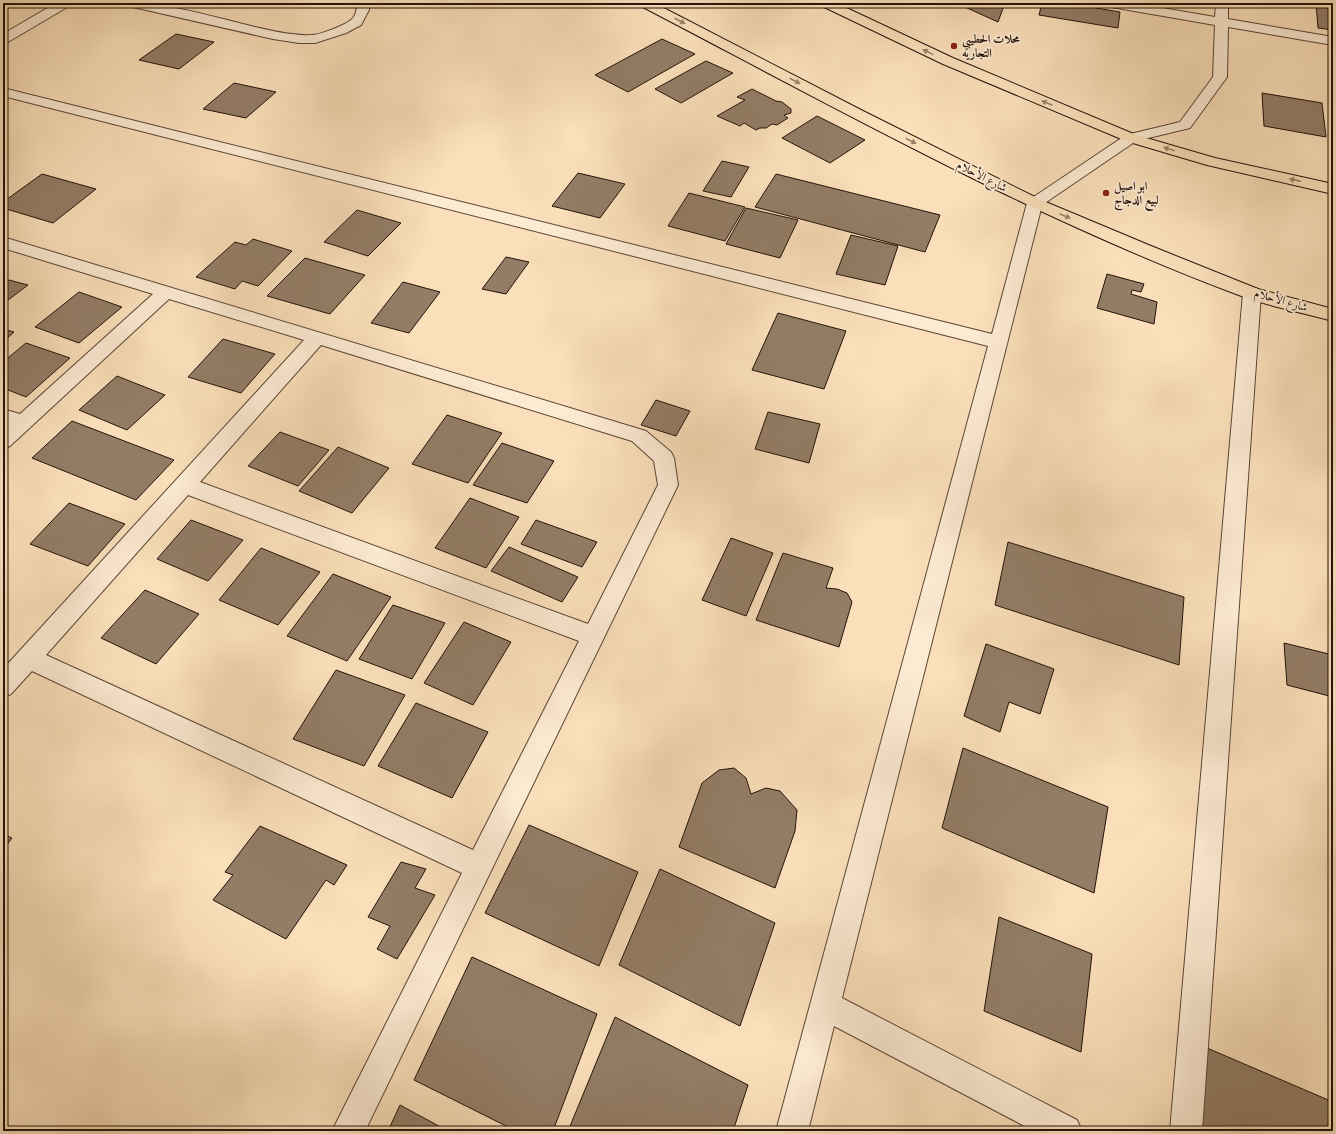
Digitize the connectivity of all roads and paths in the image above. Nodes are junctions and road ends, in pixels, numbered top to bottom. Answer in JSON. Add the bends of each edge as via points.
{"nodes":[{"id":1,"x":65,"y":3,"type":"edge"},
{"id":2,"x":133,"y":3,"type":"edge"},
{"id":3,"x":363,"y":3,"type":"edge"},
{"id":4,"x":645,"y":3,"type":"edge"},
{"id":5,"x":826,"y":3,"type":"edge"},
{"id":6,"x":1111,"y":3,"type":"edge"},
{"id":7,"x":1222,"y":3,"type":"edge"},
{"id":8,"x":1127,"y":4,"type":"edge"},
{"id":9,"x":1222,"y":22,"type":"junction"},
{"id":10,"x":3,"y":39,"type":"edge"},
{"id":11,"x":1333,"y":41,"type":"edge"},
{"id":12,"x":3,"y":92,"type":"edge"},
{"id":13,"x":1131,"y":138,"type":"junction"},
{"id":14,"x":1333,"y":189,"type":"edge"},
{"id":15,"x":1035,"y":203,"type":"junction"},
{"id":16,"x":3,"y":242,"type":"edge"},
{"id":17,"x":166,"y":292,"type":"junction"},
{"id":18,"x":1252,"y":293,"type":"junction"},
{"id":19,"x":1333,"y":315,"type":"edge"},
{"id":20,"x":318,"y":338,"type":"junction"},
{"id":21,"x":999,"y":342,"type":"junction"},
{"id":22,"x":3,"y":416,"type":"edge"},
{"id":23,"x":23,"y":423,"type":"junction"},
{"id":24,"x":3,"y":442,"type":"edge"},
{"id":25,"x":185,"y":485,"type":"junction"},
{"id":26,"x":593,"y":636,"type":"junction"},
{"id":27,"x":28,"y":658,"type":"junction"},
{"id":28,"x":3,"y":686,"type":"edge"},
{"id":29,"x":479,"y":867,"type":"junction"},
{"id":30,"x":825,"y":1006,"type":"junction"},
{"id":31,"x":348,"y":1131,"type":"edge"},
{"id":32,"x":792,"y":1131,"type":"edge"},
{"id":33,"x":1066,"y":1131,"type":"edge"},
{"id":34,"x":1186,"y":1131,"type":"edge"}],
"edges":[{"from":1,"to":10,"type":"street"},
{"from":2,"to":3,"type":"street","via":[[299,39],[314,39],[357,22],[363,10]]},
{"from":4,"to":15,"type":"main road","name":"شارع الأحلام","one_way":true},
{"from":13,"to":5,"type":"main road","one_way":true,"via":[[948,61]]},
{"from":6,"to":8,"type":"street"},
{"from":7,"to":9,"type":"street"},
{"from":8,"to":9,"type":"street"},
{"from":9,"to":11,"type":"street"},
{"from":9,"to":13,"type":"street","via":[[1220,78],[1185,125]]},
{"from":12,"to":21,"type":"street"},
{"from":14,"to":13,"type":"main road","one_way":true,"via":[[1212,162]]},
{"from":13,"to":15,"type":"street"},
{"from":15,"to":18,"type":"main road","name":"شارع الأحلام","one_way":true},
{"from":15,"to":21,"type":"street"},
{"from":16,"to":17,"type":"street"},
{"from":17,"to":20,"type":"street"},
{"from":17,"to":23,"type":"street"},
{"from":18,"to":19,"type":"main road","name":"شارع الأحلام"},
{"from":18,"to":34,"type":"street"},
{"from":20,"to":25,"type":"street"},
{"from":20,"to":26,"type":"street","via":[[639,436],[664,458],[668,485]]},
{"from":21,"to":30,"type":"street"},
{"from":22,"to":23,"type":"street"},
{"from":23,"to":24,"type":"street"},
{"from":25,"to":26,"type":"street"},
{"from":25,"to":27,"type":"street"},
{"from":26,"to":29,"type":"street"},
{"from":27,"to":28,"type":"street"},
{"from":27,"to":29,"type":"street"},
{"from":29,"to":31,"type":"street"},
{"from":30,"to":32,"type":"street"},
{"from":30,"to":33,"type":"street"}]}
